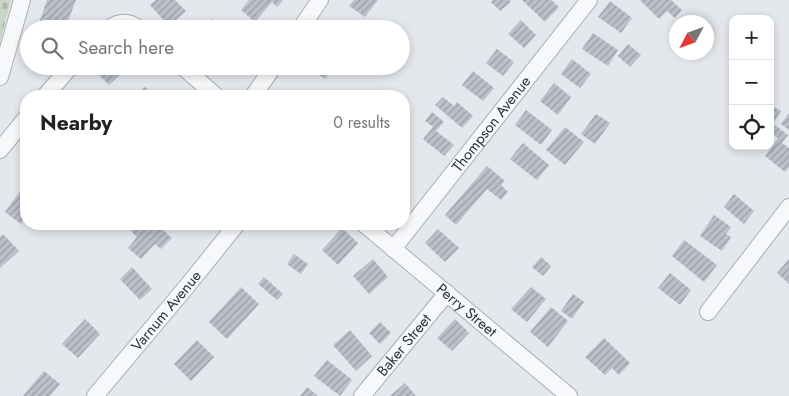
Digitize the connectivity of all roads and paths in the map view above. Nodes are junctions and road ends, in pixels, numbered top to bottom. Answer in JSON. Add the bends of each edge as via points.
{"nodes":[{"id":1,"x":22,"y":0,"type":"edge"},
{"id":2,"x":320,"y":0,"type":"edge"},
{"id":3,"x":589,"y":0,"type":"edge"},
{"id":4,"x":306,"y":20,"type":"edge"},
{"id":5,"x":63,"y":75,"type":"edge"},
{"id":6,"x":192,"y":75,"type":"edge"},
{"id":7,"x":268,"y":75,"type":"edge"},
{"id":8,"x":0,"y":78,"type":"edge"},
{"id":9,"x":50,"y":90,"type":"edge"},
{"id":10,"x":209,"y":90,"type":"edge"},
{"id":11,"x":258,"y":90,"type":"edge"},
{"id":12,"x":20,"y":125,"type":"edge"},
{"id":13,"x":0,"y":150,"type":"edge"},
{"id":14,"x":789,"y":207,"type":"edge"},
{"id":15,"x":410,"y":227,"type":"edge"},
{"id":16,"x":232,"y":230,"type":"edge"},
{"id":17,"x":371,"y":230,"type":"edge"},
{"id":18,"x":408,"y":230,"type":"edge"},
{"id":19,"x":393,"y":249,"type":"junction"},
{"id":20,"x":447,"y":293,"type":"junction"},
{"id":21,"x":708,"y":312,"type":"dead end"},
{"id":22,"x":96,"y":396,"type":"edge"},
{"id":23,"x":362,"y":396,"type":"edge"},
{"id":24,"x":569,"y":396,"type":"edge"}],
"edges":[{"from":1,"to":8,"type":"street"},
{"from":2,"to":4,"type":"street"},
{"from":3,"to":15,"type":"street","name":"Thompson Avenue"},
{"from":5,"to":9,"type":"street"},
{"from":6,"to":10,"type":"street"},
{"from":7,"to":11,"type":"street"},
{"from":12,"to":13,"type":"street"},
{"from":14,"to":21,"type":"street"},
{"from":16,"to":22,"type":"street","name":"Varnum Avenue"},
{"from":17,"to":19,"type":"street","name":"Perry Street"},
{"from":18,"to":19,"type":"street","name":"Thompson Avenue"},
{"from":19,"to":20,"type":"street","name":"Perry Street"},
{"from":20,"to":23,"type":"street","name":"Baker Street"},
{"from":20,"to":24,"type":"street","name":"Perry Street"}]}
